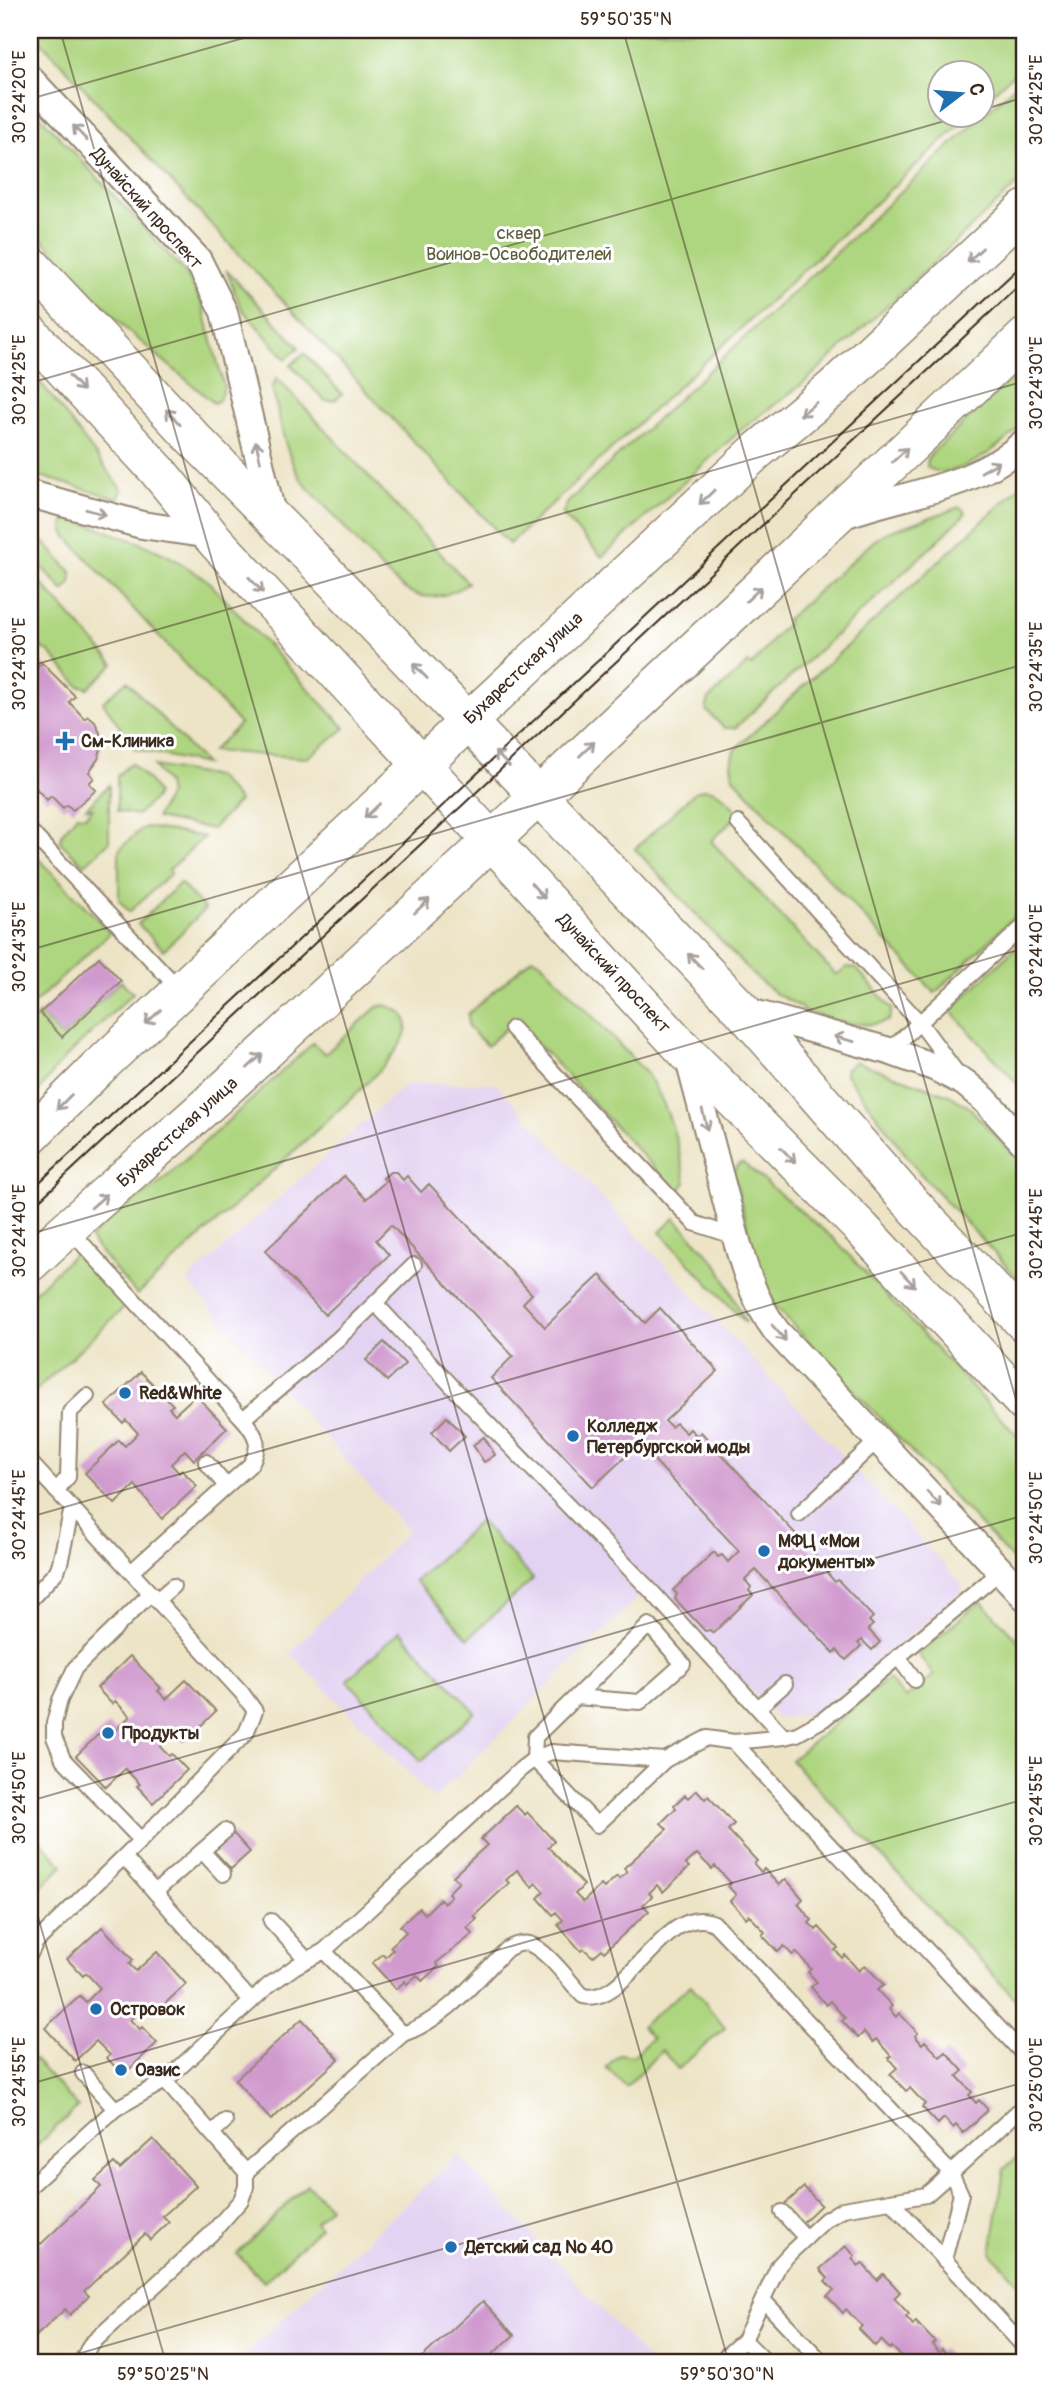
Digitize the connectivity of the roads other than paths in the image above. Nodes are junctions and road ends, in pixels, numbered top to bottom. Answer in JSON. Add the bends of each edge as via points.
{"nodes":[{"id":1,"x":30,"y":79,"type":"edge"},
{"id":2,"x":1025,"y":209,"type":"edge"},
{"id":3,"x":30,"y":264,"type":"edge"},
{"id":4,"x":30,"y":333,"type":"edge"},
{"id":5,"x":1025,"y":337,"type":"edge"},
{"id":6,"x":1025,"y":442,"type":"edge"},
{"id":7,"x":30,"y":494,"type":"edge"},
{"id":8,"x":273,"y":518,"type":"junction"},
{"id":9,"x":833,"y":519,"type":"junction"},
{"id":10,"x":210,"y":535,"type":"junction"},
{"id":11,"x":467,"y":721,"type":"junction"},
{"id":12,"x":421,"y":764,"type":"junction"},
{"id":13,"x":538,"y":796,"type":"junction"},
{"id":14,"x":737,"y":823,"type":"dead end"},
{"id":15,"x":30,"y":831,"type":"edge"},
{"id":16,"x":492,"y":840,"type":"junction"},
{"id":17,"x":1025,"y":925,"type":"edge"},
{"id":18,"x":181,"y":991,"type":"junction"},
{"id":19,"x":742,"y":1010,"type":"junction"},
{"id":20,"x":920,"y":1023,"type":"junction"},
{"id":21,"x":512,"y":1028,"type":"dead end"},
{"id":22,"x":889,"y":1051,"type":"junction"},
{"id":23,"x":688,"y":1054,"type":"junction"},
{"id":24,"x":965,"y":1083,"type":"junction"},
{"id":25,"x":30,"y":1136,"type":"edge"},
{"id":26,"x":1025,"y":1144,"type":"edge"},
{"id":27,"x":68,"y":1227,"type":"junction"},
{"id":28,"x":736,"y":1237,"type":"junction"},
{"id":29,"x":30,"y":1263,"type":"edge"},
{"id":30,"x":414,"y":1265,"type":"dead end"},
{"id":31,"x":376,"y":1304,"type":"junction"},
{"id":32,"x":1025,"y":1324,"type":"edge"},
{"id":33,"x":87,"y":1396,"type":"dead end"},
{"id":34,"x":1025,"y":1404,"type":"edge"},
{"id":35,"x":243,"y":1419,"type":"junction"},
{"id":36,"x":878,"y":1439,"type":"junction"},
{"id":37,"x":30,"y":1462,"type":"edge"},
{"id":38,"x":206,"y":1462,"type":"dead end"},
{"id":39,"x":226,"y":1486,"type":"junction"},
{"id":40,"x":57,"y":1491,"type":"junction"},
{"id":41,"x":72,"y":1508,"type":"junction"},
{"id":42,"x":799,"y":1514,"type":"dead end"},
{"id":43,"x":1001,"y":1571,"type":"junction"},
{"id":44,"x":131,"y":1572,"type":"junction"},
{"id":45,"x":173,"y":1586,"type":"dead end"},
{"id":46,"x":154,"y":1597,"type":"junction"},
{"id":47,"x":1025,"y":1597,"type":"edge"},
{"id":48,"x":30,"y":1600,"type":"edge"},
{"id":49,"x":898,"y":1657,"type":"junction"},
{"id":50,"x":915,"y":1680,"type":"dead end"},
{"id":51,"x":785,"y":1684,"type":"dead end"},
{"id":52,"x":576,"y":1697,"type":"junction"},
{"id":53,"x":758,"y":1708,"type":"junction"},
{"id":54,"x":784,"y":1737,"type":"junction"},
{"id":55,"x":734,"y":1742,"type":"junction"},
{"id":56,"x":534,"y":1759,"type":"junction"},
{"id":57,"x":664,"y":1760,"type":"junction"},
{"id":58,"x":225,"y":1831,"type":"dead end"},
{"id":59,"x":132,"y":1849,"type":"junction"},
{"id":60,"x":202,"y":1851,"type":"junction"},
{"id":61,"x":223,"y":1874,"type":"dead end"},
{"id":62,"x":155,"y":1892,"type":"junction"},
{"id":63,"x":271,"y":1921,"type":"dead end"},
{"id":64,"x":324,"y":1951,"type":"junction"},
{"id":65,"x":30,"y":1954,"type":"edge"},
{"id":66,"x":307,"y":1960,"type":"junction"},
{"id":67,"x":251,"y":2001,"type":"junction"},
{"id":68,"x":403,"y":2034,"type":"junction"},
{"id":69,"x":1025,"y":2056,"type":"edge"},
{"id":70,"x":83,"y":2073,"type":"dead end"},
{"id":71,"x":165,"y":2081,"type":"junction"},
{"id":72,"x":1025,"y":2105,"type":"edge"},
{"id":73,"x":115,"y":2109,"type":"junction"},
{"id":74,"x":225,"y":2121,"type":"dead end"},
{"id":75,"x":212,"y":2133,"type":"junction"},
{"id":76,"x":246,"y":2172,"type":"junction"},
{"id":77,"x":951,"y":2173,"type":"junction"},
{"id":78,"x":30,"y":2186,"type":"edge"},
{"id":79,"x":891,"y":2201,"type":"junction"},
{"id":80,"x":782,"y":2212,"type":"dead end"},
{"id":81,"x":806,"y":2238,"type":"junction"},
{"id":82,"x":944,"y":2260,"type":"junction"},
{"id":83,"x":764,"y":2300,"type":"junction"},
{"id":84,"x":744,"y":2340,"type":"junction"},
{"id":85,"x":1025,"y":2348,"type":"edge"},
{"id":86,"x":81,"y":2363,"type":"edge"},
{"id":87,"x":718,"y":2363,"type":"edge"},
{"id":88,"x":767,"y":2363,"type":"edge"},
{"id":89,"x":823,"y":2363,"type":"edge"}],
"edges":[{"from":8,"to":1,"type":"street","name":"Дунайский проспект","one_way":true,"via":[[224,312],[198,260]]},
{"from":2,"to":11,"type":"main road","name":"Бухарестская улица","one_way":true},
{"from":8,"to":3,"type":"main road","one_way":true},
{"from":4,"to":10,"type":"main road","name":"Дунайский проспект","one_way":true,"via":[[158,470]]},
{"from":9,"to":5,"type":"main road","name":"Бухарестская улица","one_way":true},
{"from":9,"to":6,"type":"street","one_way":true,"via":[[983,472]]},
{"from":7,"to":10,"type":"street","one_way":true,"via":[[142,525]]},
{"from":11,"to":8,"type":"main road","one_way":true},
{"from":13,"to":9,"type":"main road","name":"Бухарестская улица","one_way":true},
{"from":10,"to":12,"type":"main road","name":"Дунайский проспект","one_way":true},
{"from":11,"to":12,"type":"main road","name":"Бухарестская улица"},
{"from":13,"to":11,"type":"main road","one_way":true},
{"from":12,"to":16,"type":"main road","name":"Дунайский проспект"},
{"from":12,"to":18,"type":"main road","name":"Бухарестская улица","one_way":true},
{"from":13,"to":16,"type":"main road","name":"Бухарестская улица"},
{"from":19,"to":13,"type":"main road","one_way":true},
{"from":14,"to":20,"type":"lane"},
{"from":15,"to":18,"type":"lane"},
{"from":16,"to":23,"type":"main road","name":"Дунайский проспект","one_way":true},
{"from":27,"to":16,"type":"main road","name":"Бухарестская улица","one_way":true,"via":[[169,1141]]},
{"from":17,"to":20,"type":"lane"},
{"from":18,"to":25,"type":"main road","name":"Бухарестская улица","one_way":true},
{"from":22,"to":19,"type":"street","one_way":true},
{"from":19,"to":32,"type":"main road","via":[[901,1192]]},
{"from":20,"to":22,"type":"lane"},
{"from":20,"to":24,"type":"lane"},
{"from":21,"to":28,"type":"lane","via":[[694,1223]]},
{"from":22,"to":24,"type":"street"},
{"from":23,"to":28,"type":"street","one_way":true},
{"from":23,"to":34,"type":"main road","name":"Дунайский проспект","one_way":true,"via":[[862,1229]]},
{"from":24,"to":26,"type":"street"},
{"from":27,"to":29,"type":"main road","name":"Бухарестская улица"},
{"from":27,"to":35,"type":"lane"},
{"from":28,"to":36,"type":"street","one_way":true,"via":[[763,1314]]},
{"from":30,"to":31,"type":"lane"},
{"from":31,"to":35,"type":"lane"},
{"from":31,"to":53,"type":"lane"},
{"from":33,"to":40,"type":"lane","via":[[70,1412],[68,1477]]},
{"from":35,"to":39,"type":"lane","via":[[253,1430],[257,1453]]},
{"from":36,"to":42,"type":"lane"},
{"from":36,"to":43,"type":"street","one_way":true},
{"from":37,"to":40,"type":"lane"},
{"from":38,"to":39,"type":"lane"},
{"from":39,"to":44,"type":"lane"},
{"from":40,"to":41,"type":"lane"},
{"from":41,"to":44,"type":"lane"},
{"from":41,"to":48,"type":"lane","via":[[57,1571]]},
{"from":43,"to":47,"type":"street"},
{"from":43,"to":49,"type":"lane"},
{"from":44,"to":46,"type":"lane"},
{"from":45,"to":46,"type":"lane"},
{"from":46,"to":59,"type":"lane","via":[[75,1668],[54,1723],[63,1759],[121,1819]]},
{"from":46,"to":59,"type":"lane","via":[[255,1711],[246,1733]]},
{"from":49,"to":50,"type":"lane"},
{"from":49,"to":54,"type":"lane","via":[[824,1719]]},
{"from":51,"to":53,"type":"lane"},
{"from":52,"to":52,"type":"lane","via":[[649,1625],[683,1664],[640,1702]]},
{"from":52,"to":56,"type":"lane","via":[[535,1737]]},
{"from":53,"to":54,"type":"lane"},
{"from":54,"to":55,"type":"lane"},
{"from":55,"to":57,"type":"lane","via":[[707,1738]]},
{"from":55,"to":69,"type":"lane"},
{"from":56,"to":57,"type":"lane","via":[[551,1752]]},
{"from":56,"to":57,"type":"lane","via":[[597,1825]]},
{"from":56,"to":64,"type":"lane"},
{"from":58,"to":60,"type":"lane"},
{"from":59,"to":62,"type":"lane","via":[[138,1873]]},
{"from":59,"to":65,"type":"lane","via":[[36,1942]]},
{"from":60,"to":61,"type":"lane"},
{"from":60,"to":62,"type":"lane"},
{"from":62,"to":67,"type":"lane"},
{"from":63,"to":66,"type":"lane"},
{"from":64,"to":66,"type":"lane"},
{"from":64,"to":68,"type":"lane"},
{"from":66,"to":67,"type":"lane"},
{"from":67,"to":71,"type":"lane"},
{"from":68,"to":76,"type":"lane"},
{"from":68,"to":77,"type":"lane","via":[[443,2013],[517,1944],[540,1950],[583,1996],[591,1998],[611,1989],[682,1923],[704,1918],[715,1923]]},
{"from":70,"to":73,"type":"lane"},
{"from":71,"to":73,"type":"lane"},
{"from":71,"to":75,"type":"lane"},
{"from":72,"to":77,"type":"lane"},
{"from":73,"to":78,"type":"lane"},
{"from":74,"to":75,"type":"lane"},
{"from":75,"to":76,"type":"lane"},
{"from":76,"to":86,"type":"lane","via":[[242,2200],[90,2344]]},
{"from":77,"to":79,"type":"lane","via":[[926,2195]]},
{"from":77,"to":82,"type":"lane","via":[[961,2194]]},
{"from":79,"to":81,"type":"lane","via":[[843,2209]]},
{"from":79,"to":82,"type":"lane"},
{"from":80,"to":81,"type":"lane"},
{"from":81,"to":83,"type":"lane","via":[[779,2265]]},
{"from":82,"to":85,"type":"lane"},
{"from":83,"to":84,"type":"lane"},
{"from":83,"to":89,"type":"lane"},
{"from":84,"to":87,"type":"lane"},
{"from":84,"to":88,"type":"lane"}]}
